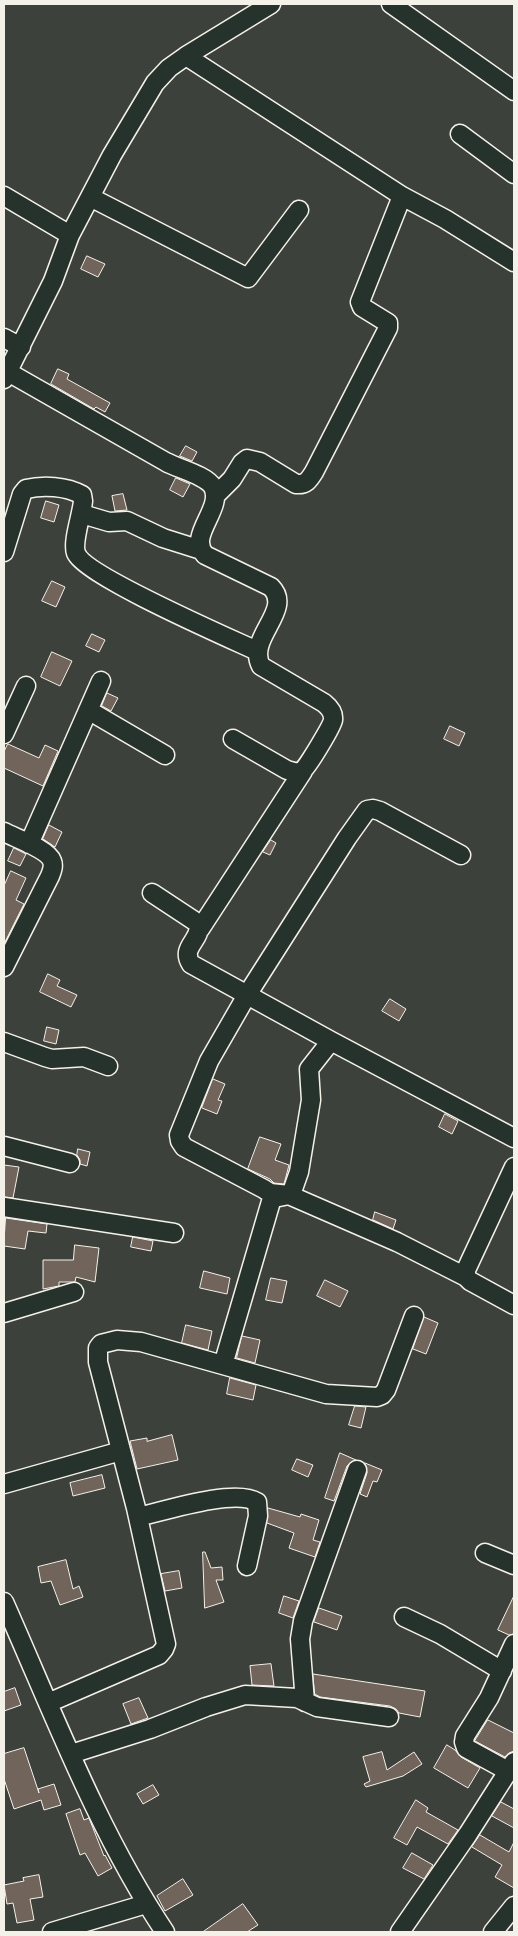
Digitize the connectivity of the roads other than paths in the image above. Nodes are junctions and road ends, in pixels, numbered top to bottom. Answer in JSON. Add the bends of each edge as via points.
{"nodes":[{"id":1,"x":271,"y":4,"type":"edge"},
{"id":2,"x":390,"y":4,"type":"edge"},
{"id":3,"x":186,"y":56,"type":"junction"},
{"id":4,"x":514,"y":91,"type":"edge"},
{"id":5,"x":460,"y":134,"type":"dead end"},
{"id":6,"x":514,"y":174,"type":"edge"},
{"id":7,"x":4,"y":196,"type":"edge"},
{"id":8,"x":402,"y":196,"type":"junction"},
{"id":9,"x":90,"y":197,"type":"junction"},
{"id":10,"x":299,"y":210,"type":"dead end"},
{"id":11,"x":70,"y":235,"type":"junction"},
{"id":12,"x":514,"y":262,"type":"edge"},
{"id":13,"x":4,"y":338,"type":"edge"},
{"id":14,"x":21,"y":347,"type":"junction"},
{"id":15,"x":6,"y":376,"type":"edge"},
{"id":16,"x":215,"y":496,"type":"junction"},
{"id":17,"x":82,"y":514,"type":"junction"},
{"id":18,"x":201,"y":550,"type":"junction"},
{"id":19,"x":4,"y":552,"type":"edge"},
{"id":20,"x":257,"y":651,"type":"junction"},
{"id":21,"x":101,"y":681,"type":"dead end"},
{"id":22,"x":26,"y":686,"type":"dead end"},
{"id":23,"x":88,"y":710,"type":"junction"},
{"id":24,"x":4,"y":734,"type":"edge"},
{"id":25,"x":233,"y":739,"type":"dead end"},
{"id":26,"x":165,"y":755,"type":"dead end"},
{"id":27,"x":303,"y":771,"type":"junction"},
{"id":28,"x":4,"y":832,"type":"edge"},
{"id":29,"x":29,"y":844,"type":"junction"},
{"id":30,"x":461,"y":855,"type":"dead end"},
{"id":31,"x":152,"y":893,"type":"dead end"},
{"id":32,"x":200,"y":929,"type":"junction"},
{"id":33,"x":4,"y":967,"type":"edge"},
{"id":34,"x":247,"y":995,"type":"junction"},
{"id":35,"x":331,"y":1041,"type":"junction"},
{"id":36,"x":4,"y":1042,"type":"edge"},
{"id":37,"x":108,"y":1066,"type":"dead end"},
{"id":38,"x":514,"y":1138,"type":"edge"},
{"id":39,"x":4,"y":1146,"type":"edge"},
{"id":40,"x":70,"y":1163,"type":"dead end"},
{"id":41,"x":514,"y":1167,"type":"edge"},
{"id":42,"x":277,"y":1195,"type":"junction"},
{"id":43,"x":4,"y":1207,"type":"edge"},
{"id":44,"x":174,"y":1234,"type":"dead end"},
{"id":45,"x":466,"y":1277,"type":"junction"},
{"id":46,"x":74,"y":1292,"type":"dead end"},
{"id":47,"x":514,"y":1305,"type":"edge"},
{"id":48,"x":4,"y":1313,"type":"edge"},
{"id":49,"x":414,"y":1316,"type":"dead end"},
{"id":50,"x":222,"y":1364,"type":"junction"},
{"id":51,"x":121,"y":1451,"type":"junction"},
{"id":52,"x":357,"y":1470,"type":"dead end"},
{"id":53,"x":4,"y":1484,"type":"edge"},
{"id":54,"x":138,"y":1517,"type":"junction"},
{"id":55,"x":485,"y":1553,"type":"dead end"},
{"id":56,"x":514,"y":1565,"type":"edge"},
{"id":57,"x":247,"y":1566,"type":"dead end"},
{"id":58,"x":4,"y":1602,"type":"edge"},
{"id":59,"x":404,"y":1618,"type":"dead end"},
{"id":60,"x":9,"y":1626,"type":"edge"},
{"id":61,"x":514,"y":1644,"type":"edge"},
{"id":62,"x":502,"y":1671,"type":"junction"},
{"id":63,"x":305,"y":1702,"type":"junction"},
{"id":64,"x":48,"y":1703,"type":"junction"},
{"id":65,"x":389,"y":1717,"type":"dead end"},
{"id":66,"x":71,"y":1754,"type":"junction"},
{"id":67,"x":511,"y":1767,"type":"edge"},
{"id":68,"x":146,"y":1904,"type":"junction"},
{"id":69,"x":514,"y":1906,"type":"edge"},
{"id":70,"x":52,"y":1932,"type":"edge"},
{"id":71,"x":165,"y":1932,"type":"edge"},
{"id":72,"x":400,"y":1932,"type":"edge"},
{"id":73,"x":493,"y":1932,"type":"edge"}],
"edges":[{"from":1,"to":3,"type":"street"},
{"from":2,"to":4,"type":"street"},
{"from":3,"to":8,"type":"street"},
{"from":3,"to":9,"type":"street","via":[[155,83]]},
{"from":5,"to":6,"type":"street"},
{"from":7,"to":11,"type":"street"},
{"from":8,"to":12,"type":"street"},
{"from":8,"to":16,"type":"street","via":[[360,302],[362,307],[388,323],[388,328],[314,472],[308,481],[296,484],[260,462],[247,459]]},
{"from":9,"to":10,"type":"street","via":[[248,278]]},
{"from":9,"to":11,"type":"street"},
{"from":11,"to":14,"type":"street"},
{"from":13,"to":14,"type":"street"},
{"from":14,"to":15,"type":"street"},
{"from":15,"to":16,"type":"street","via":[[200,477],[210,483]]},
{"from":16,"to":18,"type":"street","via":[[200,542]]},
{"from":17,"to":18,"type":"street","via":[[109,522],[127,521],[163,538]]},
{"from":17,"to":19,"type":"street","via":[[82,495],[76,492],[44,487],[26,490]]},
{"from":17,"to":20,"type":"street","via":[[75,548],[84,563],[143,597]]},
{"from":18,"to":20,"type":"street","via":[[271,587],[277,594],[277,607]]},
{"from":20,"to":27,"type":"street","via":[[261,666],[324,703],[333,715],[330,729]]},
{"from":21,"to":23,"type":"street"},
{"from":22,"to":24,"type":"street"},
{"from":23,"to":26,"type":"street"},
{"from":23,"to":29,"type":"street"},
{"from":25,"to":27,"type":"street","via":[[287,770]]},
{"from":27,"to":32,"type":"street"},
{"from":28,"to":29,"type":"street"},
{"from":29,"to":33,"type":"street","via":[[48,855],[52,868]]},
{"from":30,"to":34,"type":"street","via":[[380,811],[367,810]]},
{"from":31,"to":32,"type":"street","via":[[195,920]]},
{"from":32,"to":34,"type":"street","via":[[188,951],[187,958],[191,964]]},
{"from":34,"to":35,"type":"street"},
{"from":34,"to":42,"type":"street","via":[[209,1061],[179,1135],[184,1147],[190,1151]]},
{"from":35,"to":38,"type":"street"},
{"from":35,"to":42,"type":"street","via":[[309,1069],[311,1100],[299,1172],[293,1189]]},
{"from":36,"to":37,"type":"street","via":[[52,1059],[84,1057]]},
{"from":39,"to":40,"type":"street"},
{"from":41,"to":45,"type":"street","via":[[466,1270]]},
{"from":42,"to":45,"type":"street","via":[[397,1242]]},
{"from":42,"to":50,"type":"street"},
{"from":43,"to":44,"type":"street"},
{"from":45,"to":47,"type":"street"},
{"from":46,"to":48,"type":"street"},
{"from":49,"to":50,"type":"street","via":[[382,1395],[326,1394]]},
{"from":50,"to":51,"type":"street","via":[[126,1340],[100,1344],[98,1362]]},
{"from":51,"to":53,"type":"street"},
{"from":51,"to":54,"type":"street"},
{"from":52,"to":63,"type":"street","via":[[303,1621],[300,1639]]},
{"from":54,"to":57,"type":"street","via":[[207,1501],[252,1499],[257,1502],[258,1516]]},
{"from":54,"to":64,"type":"street","via":[[165,1638],[164,1649],[159,1655]]},
{"from":55,"to":56,"type":"street"},
{"from":58,"to":60,"type":"street"},
{"from":59,"to":62,"type":"street","via":[[440,1634]]},
{"from":60,"to":64,"type":"street"},
{"from":61,"to":62,"type":"street"},
{"from":62,"to":67,"type":"street","via":[[464,1742],[466,1748]]},
{"from":63,"to":65,"type":"street","via":[[335,1711]]},
{"from":63,"to":66,"type":"street","via":[[284,1696],[245,1695]]},
{"from":64,"to":66,"type":"street"},
{"from":66,"to":68,"type":"street","via":[[107,1834]]},
{"from":67,"to":72,"type":"street"},
{"from":68,"to":70,"type":"street"},
{"from":68,"to":71,"type":"street"},
{"from":69,"to":73,"type":"street"}]}
